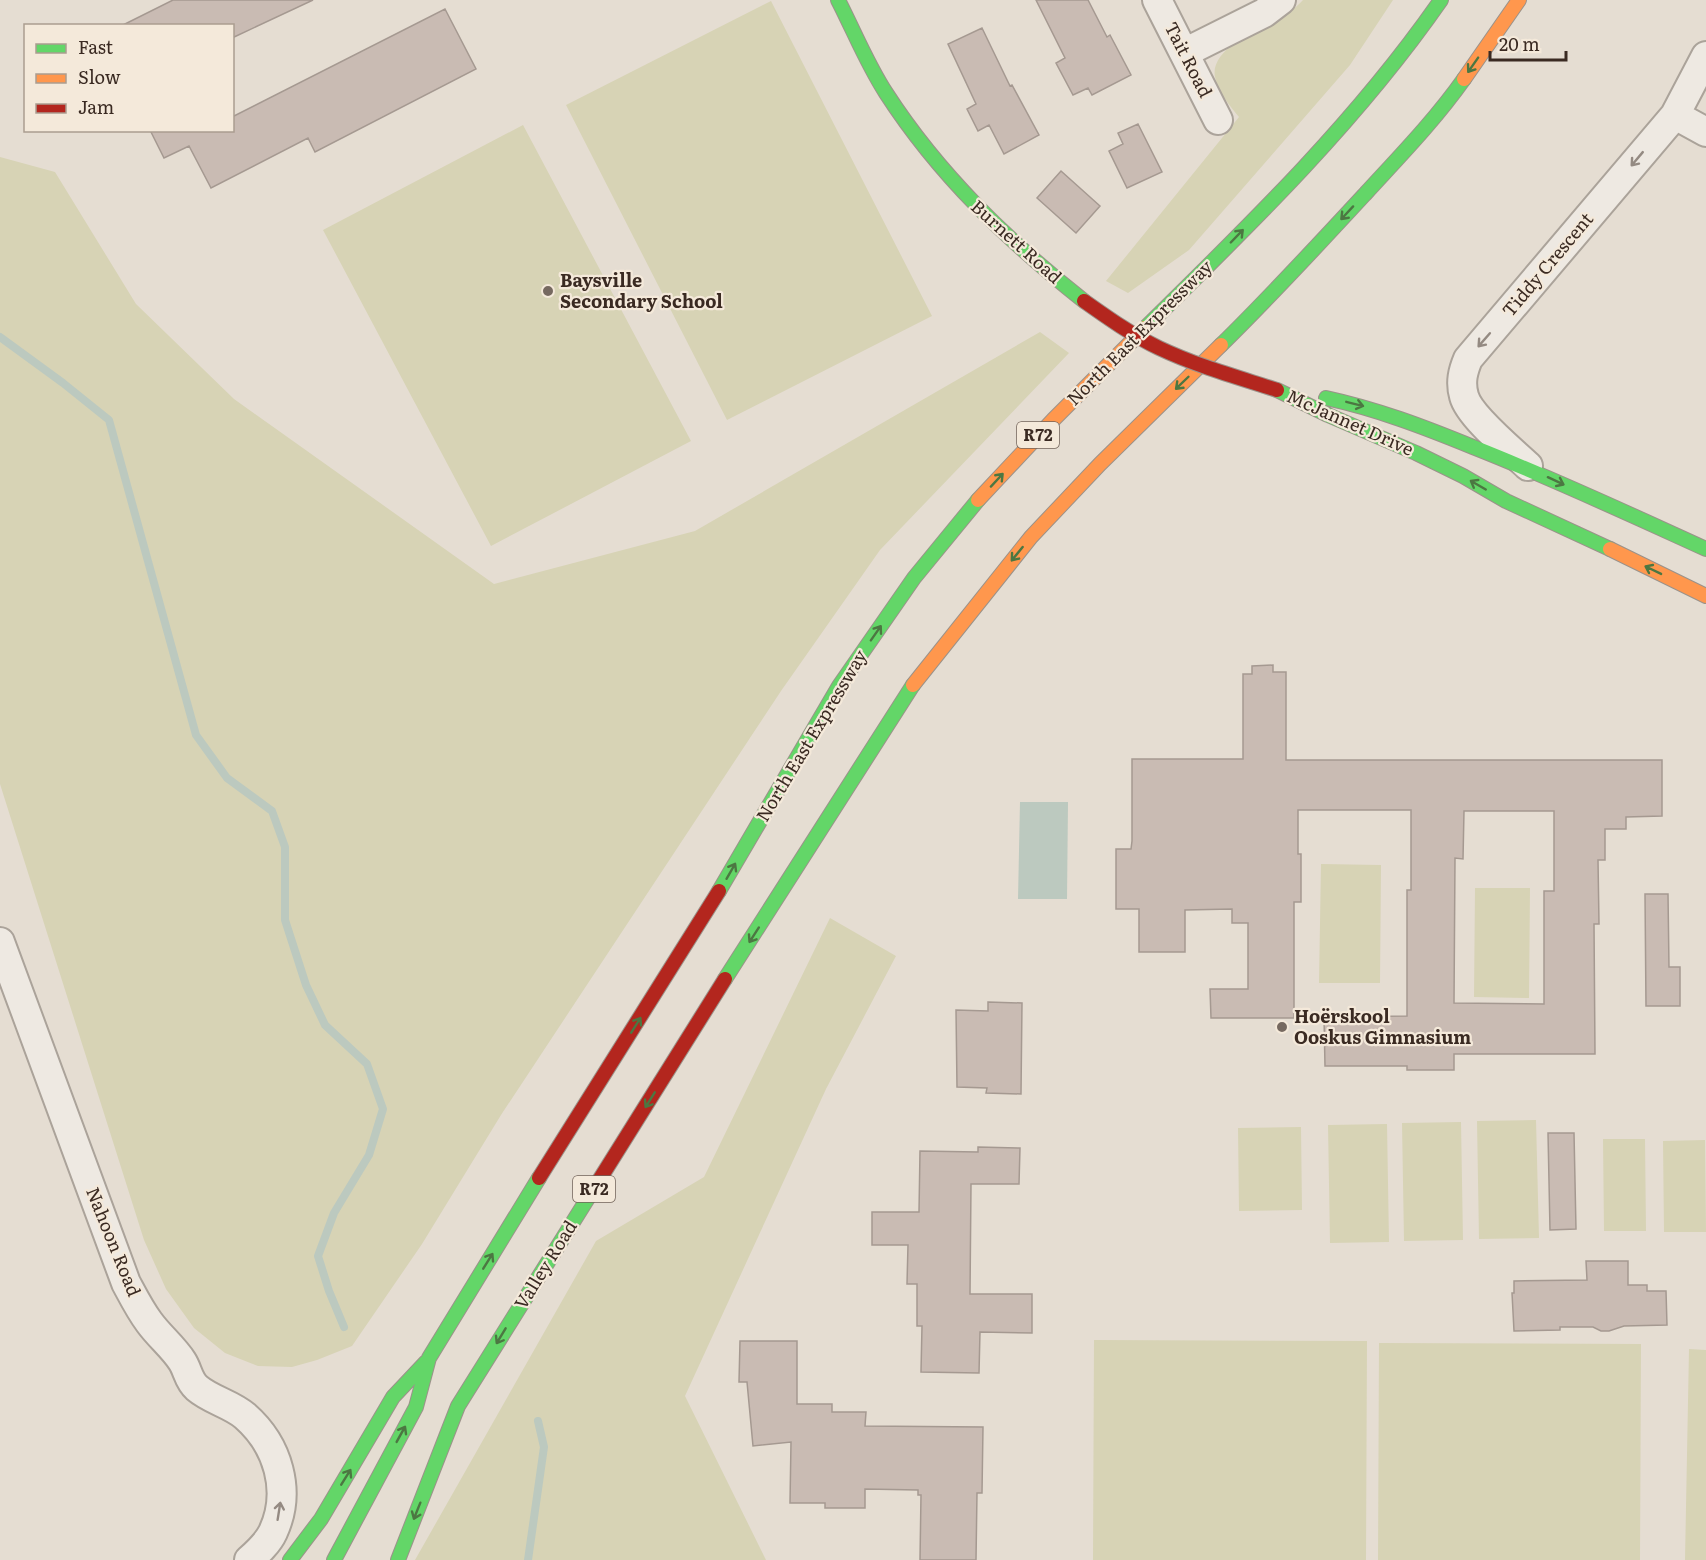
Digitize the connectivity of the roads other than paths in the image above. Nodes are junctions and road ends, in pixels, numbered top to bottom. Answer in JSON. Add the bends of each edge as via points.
{"nodes":[{"id":1,"x":838,"y":0,"type":"edge"},
{"id":2,"x":1157,"y":0,"type":"edge"},
{"id":3,"x":1281,"y":0,"type":"edge"},
{"id":4,"x":1441,"y":0,"type":"edge"},
{"id":5,"x":1519,"y":0,"type":"edge"},
{"id":6,"x":1184,"y":53,"type":"junction"},
{"id":7,"x":1706,"y":56,"type":"edge"},
{"id":8,"x":1674,"y":114,"type":"junction"},
{"id":9,"x":1218,"y":120,"type":"dead end"},
{"id":10,"x":1706,"y":132,"type":"edge"},
{"id":11,"x":1277,"y":390,"type":"junction"},
{"id":12,"x":1450,"y":438,"type":"junction"},
{"id":13,"x":1490,"y":469,"type":"dead end"},
{"id":14,"x":1532,"y":470,"type":"junction"},
{"id":15,"x":1503,"y":484,"type":"dead end"},
{"id":16,"x":1506,"y":501,"type":"junction"},
{"id":17,"x":1706,"y":549,"type":"edge"},
{"id":18,"x":1706,"y":596,"type":"edge"},
{"id":19,"x":0,"y":942,"type":"edge"},
{"id":20,"x":429,"y":1358,"type":"junction"},
{"id":21,"x":249,"y":1560,"type":"edge"},
{"id":22,"x":290,"y":1560,"type":"edge"},
{"id":23,"x":334,"y":1560,"type":"edge"},
{"id":24,"x":398,"y":1560,"type":"edge"}],
"edges":[{"from":1,"to":11,"type":"main road","name":"Burnett Road","bridge":true,"via":[[885,92],[920,143],[979,211],[1038,266],[1121,327],[1160,348]]},
{"from":2,"to":6,"type":"street","name":"Tait Road"},
{"from":3,"to":6,"type":"street","via":[[1264,13]]},
{"from":20,"to":4,"type":"main road","name":"North East Expressway","number":"R72","one_way":true,"via":[[702,921],[839,686],[914,578],[979,498],[1225,249],[1372,92]]},
{"from":5,"to":24,"type":"main road","name":"Valley Road","number":"R72","one_way":true,"via":[[1453,94],[1386,171],[1274,292],[1031,537],[914,684],[458,1406]]},
{"from":6,"to":9,"type":"street","name":"Tait Road"},
{"from":7,"to":8,"type":"street","name":"Tiddy Crescent"},
{"from":8,"to":10,"type":"street"},
{"from":8,"to":14,"type":"street","name":"Tiddy Crescent","one_way":true,"via":[[1468,359],[1462,374],[1464,397],[1475,416]]},
{"from":11,"to":12,"type":"main road","name":"McJannet Drive","one_way":true,"via":[[1366,407]]},
{"from":16,"to":11,"type":"main road","name":"McJannet Drive","one_way":true,"via":[[1416,453]]},
{"from":12,"to":13,"type":"main road","via":[[1468,456]]},
{"from":12,"to":14,"type":"main road","name":"McJannet Drive"},
{"from":14,"to":17,"type":"main road","name":"McJannet Drive","one_way":true},
{"from":15,"to":16,"type":"main road"},
{"from":18,"to":16,"type":"main road","name":"McJannet Drive","one_way":true},
{"from":21,"to":19,"type":"street","name":"Nahoon Road","one_way":true,"via":[[272,1534],[279,1517],[279,1468],[271,1447],[243,1414],[198,1389],[188,1378],[183,1362],[149,1323],[126,1283]]},
{"from":22,"to":20,"type":"main road","one_way":true,"via":[[321,1519],[393,1397]]},
{"from":23,"to":20,"type":"main road","number":"R72","one_way":true,"via":[[416,1407]]}]}
